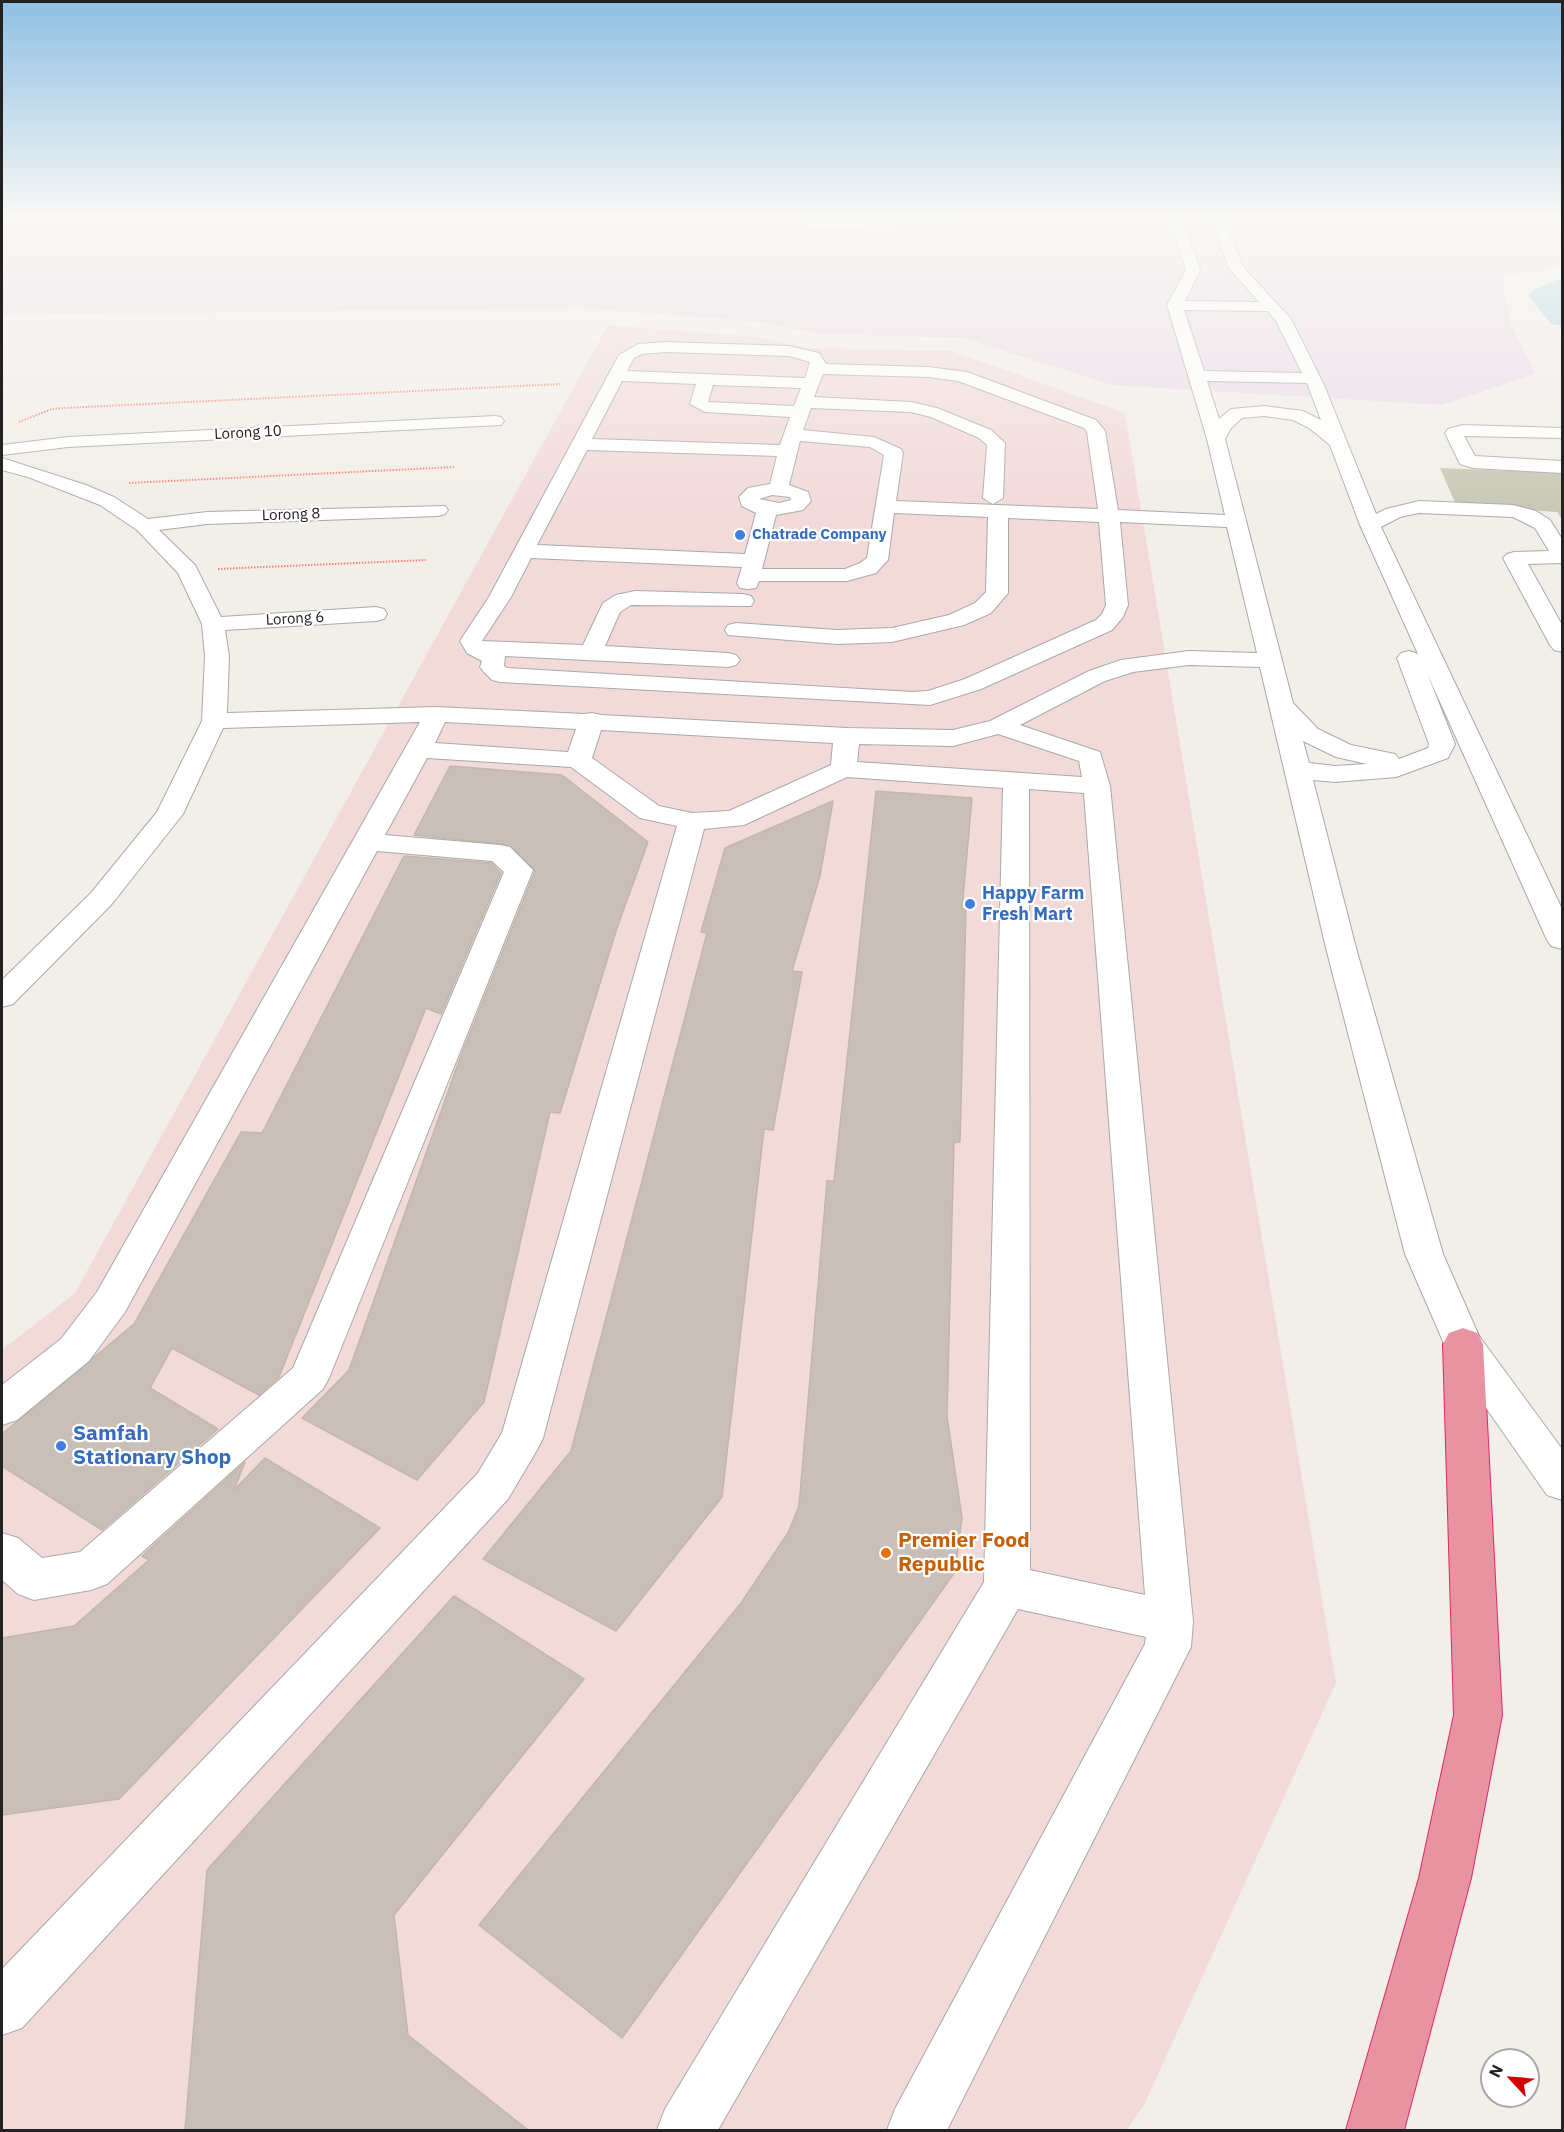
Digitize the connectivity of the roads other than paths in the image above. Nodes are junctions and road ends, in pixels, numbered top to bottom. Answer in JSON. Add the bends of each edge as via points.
{"nodes":[{"id":1,"x":1180,"y":319,"type":"edge"},
{"id":2,"x":1283,"y":319,"type":"edge"},
{"id":3,"x":1195,"y":367,"type":"junction"},
{"id":4,"x":1308,"y":371,"type":"junction"},
{"id":5,"x":616,"y":376,"type":"junction"},
{"id":6,"x":813,"y":376,"type":"junction"},
{"id":7,"x":706,"y":379,"type":"junction"},
{"id":8,"x":802,"y":407,"type":"junction"},
{"id":9,"x":495,"y":421,"type":"dead end"},
{"id":10,"x":1563,"y":433,"type":"edge"},
{"id":11,"x":1216,"y":439,"type":"junction"},
{"id":12,"x":790,"y":443,"type":"junction"},
{"id":13,"x":1338,"y":443,"type":"junction"},
{"id":14,"x":580,"y":444,"type":"junction"},
{"id":15,"x":2,"y":450,"type":"edge"},
{"id":16,"x":2,"y":464,"type":"edge"},
{"id":17,"x":1563,"y":467,"type":"edge"},
{"id":18,"x":887,"y":500,"type":"junction"},
{"id":19,"x":995,"y":505,"type":"junction"},
{"id":20,"x":438,"y":510,"type":"dead end"},
{"id":21,"x":1107,"y":510,"type":"junction"},
{"id":22,"x":1234,"y":515,"type":"junction"},
{"id":23,"x":1370,"y":525,"type":"junction"},
{"id":24,"x":144,"y":526,"type":"junction"},
{"id":25,"x":1559,"y":549,"type":"edge"},
{"id":26,"x":524,"y":551,"type":"junction"},
{"id":27,"x":752,"y":568,"type":"junction"},
{"id":28,"x":1395,"y":580,"type":"junction"},
{"id":29,"x":743,"y":601,"type":"junction"},
{"id":30,"x":376,"y":614,"type":"dead end"},
{"id":31,"x":213,"y":624,"type":"junction"},
{"id":32,"x":736,"y":630,"type":"junction"},
{"id":33,"x":1563,"y":645,"type":"edge"},
{"id":34,"x":475,"y":648,"type":"junction"},
{"id":35,"x":591,"y":652,"type":"junction"},
{"id":36,"x":728,"y":660,"type":"junction"},
{"id":37,"x":1269,"y":660,"type":"junction"},
{"id":38,"x":500,"y":675,"type":"junction"},
{"id":39,"x":721,"y":687,"type":"junction"},
{"id":40,"x":1280,"y":704,"type":"junction"},
{"id":41,"x":436,"y":714,"type":"junction"},
{"id":42,"x":485,"y":716,"type":"junction"},
{"id":43,"x":592,"y":720,"type":"junction"},
{"id":44,"x":214,"y":721,"type":"junction"},
{"id":45,"x":999,"y":726,"type":"junction"},
{"id":46,"x":713,"y":728,"type":"junction"},
{"id":47,"x":847,"y":736,"type":"junction"},
{"id":48,"x":419,"y":750,"type":"junction"},
{"id":49,"x":1421,"y":759,"type":"junction"},
{"id":50,"x":578,"y":760,"type":"junction"},
{"id":51,"x":843,"y":769,"type":"junction"},
{"id":52,"x":1296,"y":770,"type":"junction"},
{"id":53,"x":1016,"y":780,"type":"junction"},
{"id":54,"x":1097,"y":786,"type":"junction"},
{"id":55,"x":692,"y":821,"type":"junction"},
{"id":56,"x":367,"y":842,"type":"junction"},
{"id":57,"x":1563,"y":940,"type":"edge"},
{"id":58,"x":2,"y":997,"type":"edge"},
{"id":59,"x":1463,"y":1344,"type":"junction"},
{"id":60,"x":2,"y":1408,"type":"edge"},
{"id":61,"x":1563,"y":1482,"type":"edge"},
{"id":62,"x":2,"y":1552,"type":"edge"},
{"id":63,"x":1007,"y":1586,"type":"junction"},
{"id":64,"x":1170,"y":1621,"type":"junction"},
{"id":65,"x":2,"y":2008,"type":"edge"},
{"id":66,"x":686,"y":2130,"type":"edge"},
{"id":67,"x":916,"y":2130,"type":"edge"},
{"id":68,"x":1375,"y":2130,"type":"edge"}],
"edges":[{"from":1,"to":3,"type":"street"},
{"from":2,"to":4,"type":"street"},
{"from":3,"to":4,"type":"street"},
{"from":3,"to":11,"type":"street"},
{"from":4,"to":13,"type":"street"},
{"from":5,"to":6,"type":"street","via":[[627,355],[649,347],[804,352],[818,362]]},
{"from":5,"to":7,"type":"street"},
{"from":5,"to":14,"type":"street"},
{"from":6,"to":7,"type":"street"},
{"from":6,"to":8,"type":"street"},
{"from":6,"to":21,"type":"street","via":[[948,374],[1080,418],[1096,431]]},
{"from":7,"to":8,"type":"street","via":[[699,404],[705,407]]},
{"from":8,"to":12,"type":"street"},
{"from":8,"to":19,"type":"street","via":[[911,407],[937,413],[985,434],[996,443]]},
{"from":9,"to":15,"type":"street","name":"Lorong 10","via":[[68,442]]},
{"from":10,"to":17,"type":"street","via":[[1463,429],[1454,433],[1467,460],[1473,462]]},
{"from":11,"to":13,"type":"street","via":[[1238,413],[1264,411],[1297,415]]},
{"from":11,"to":22,"type":"street"},
{"from":12,"to":14,"type":"street"},
{"from":12,"to":18,"type":"street","via":[[849,438],[885,447],[894,453]]},
{"from":12,"to":27,"type":"street","via":[[778,489],[760,490],[749,497],[752,504],[767,509]]},
{"from":13,"to":23,"type":"street"},
{"from":14,"to":26,"type":"street"},
{"from":16,"to":24,"type":"street","via":[[107,501]]},
{"from":18,"to":19,"type":"street"},
{"from":18,"to":27,"type":"street","via":[[877,560],[868,568],[847,575]]},
{"from":19,"to":21,"type":"street"},
{"from":19,"to":32,"type":"street","via":[[997,593],[983,608],[956,620],[892,635],[837,637]]},
{"from":20,"to":24,"type":"street","name":"Lorong 8","via":[[207,518]]},
{"from":21,"to":22,"type":"street"},
{"from":21,"to":39,"type":"street","via":[[1117,605],[1104,625],[973,684],[930,698]]},
{"from":22,"to":37,"type":"street"},
{"from":23,"to":25,"type":"street","via":[[1393,513],[1419,507],[1513,511],[1543,524]]},
{"from":23,"to":28,"type":"street"},
{"from":24,"to":31,"type":"street","via":[[187,570]]},
{"from":25,"to":33,"type":"street","via":[[1514,558]]},
{"from":26,"to":27,"type":"street"},
{"from":26,"to":34,"type":"street","via":[[500,597],[476,630],[471,641]]},
{"from":27,"to":29,"type":"street"},
{"from":28,"to":49,"type":"street","via":[[1388,594],[1389,603],[1442,744],[1438,753]]},
{"from":28,"to":57,"type":"street"},
{"from":29,"to":32,"type":"street"},
{"from":29,"to":35,"type":"street","via":[[624,600],[611,608]]},
{"from":30,"to":31,"type":"street","name":"Lorong 6"},
{"from":31,"to":44,"type":"street","via":[[217,656]]},
{"from":32,"to":36,"type":"street"},
{"from":34,"to":35,"type":"street"},
{"from":34,"to":38,"type":"street","via":[[495,658],[492,667]]},
{"from":35,"to":36,"type":"street"},
{"from":36,"to":39,"type":"street"},
{"from":37,"to":40,"type":"street"},
{"from":37,"to":45,"type":"street","via":[[1189,658],[1129,665],[1097,676]]},
{"from":38,"to":39,"type":"street"},
{"from":38,"to":42,"type":"street"},
{"from":39,"to":46,"type":"street"},
{"from":40,"to":49,"type":"street","via":[[1309,734],[1345,752],[1375,759]]},
{"from":40,"to":52,"type":"street"},
{"from":41,"to":42,"type":"street"},
{"from":41,"to":44,"type":"street"},
{"from":41,"to":48,"type":"street"},
{"from":42,"to":43,"type":"street"},
{"from":43,"to":46,"type":"street"},
{"from":43,"to":50,"type":"street"},
{"from":44,"to":58,"type":"street","via":[[169,814],[101,899]]},
{"from":45,"to":47,"type":"street","via":[[953,738]]},
{"from":45,"to":54,"type":"street","via":[[1091,757]]},
{"from":46,"to":47,"type":"street"},
{"from":47,"to":51,"type":"street"},
{"from":48,"to":50,"type":"street"},
{"from":48,"to":56,"type":"street"},
{"from":49,"to":52,"type":"street","via":[[1396,769],[1362,773]]},
{"from":50,"to":55,"type":"street","via":[[650,812]]},
{"from":51,"to":53,"type":"street"},
{"from":51,"to":55,"type":"street","via":[[734,819]]},
{"from":52,"to":59,"type":"street","via":[[1424,1254]]},
{"from":53,"to":54,"type":"street"},
{"from":53,"to":63,"type":"street"},
{"from":54,"to":64,"type":"street"},
{"from":55,"to":65,"type":"street","via":[[522,1438],[493,1486]]},
{"from":56,"to":60,"type":"street","via":[[111,1302],[75,1350]]},
{"from":56,"to":62,"type":"street","via":[[500,853],[519,870],[309,1378],[91,1570],[34,1580]]},
{"from":59,"to":61,"type":"street"},
{"from":59,"to":68,"type":"highway","via":[[1478,1715],[1445,1878]]},
{"from":63,"to":64,"type":"street"},
{"from":63,"to":66,"type":"street"},
{"from":64,"to":67,"type":"street","via":[[1168,1647]]}]}
